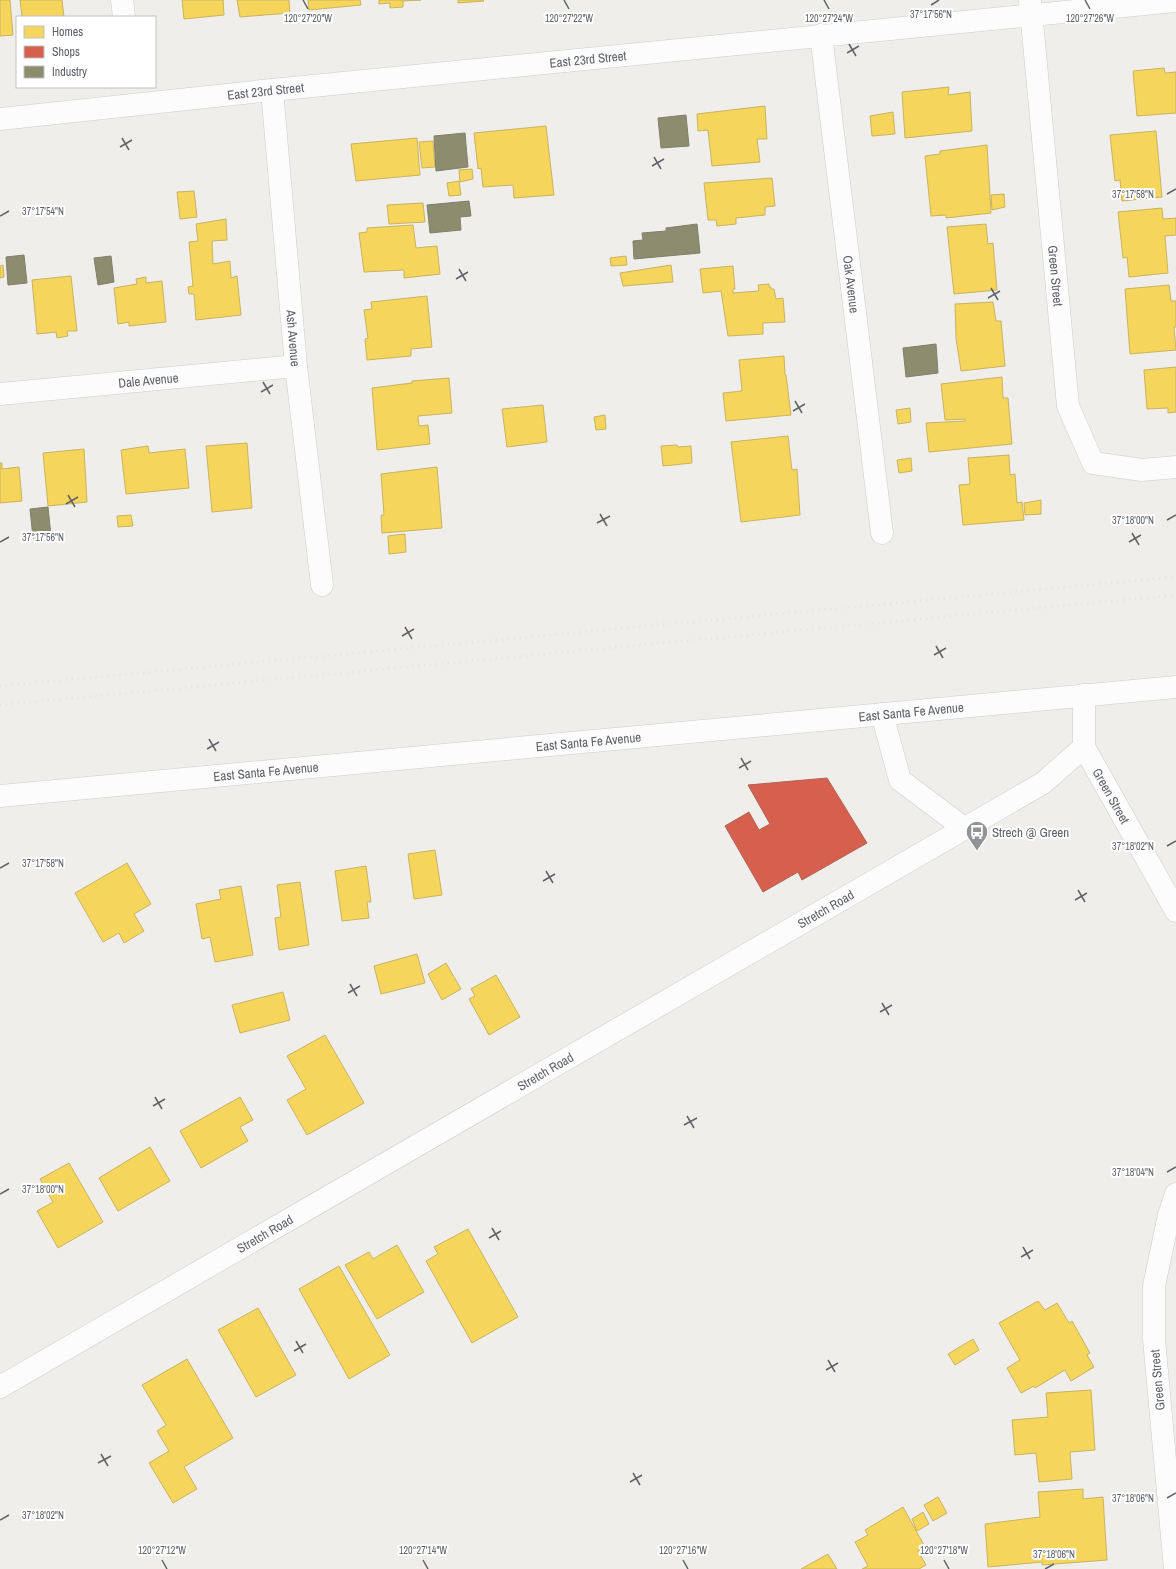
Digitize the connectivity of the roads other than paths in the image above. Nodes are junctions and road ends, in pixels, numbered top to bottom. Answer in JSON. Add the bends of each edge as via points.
{"nodes":[{"id":1,"x":122,"y":0,"type":"edge"},
{"id":2,"x":1176,"y":1,"type":"edge"},
{"id":3,"x":1030,"y":7,"type":"edge"},
{"id":4,"x":124,"y":16,"type":"edge"},
{"id":5,"x":821,"y":35,"type":"junction"},
{"id":6,"x":272,"y":90,"type":"junction"},
{"id":7,"x":131,"y":96,"type":"edge"},
{"id":8,"x":0,"y":119,"type":"edge"},
{"id":9,"x":296,"y":366,"type":"junction"},
{"id":10,"x":0,"y":394,"type":"edge"},
{"id":11,"x":1176,"y":467,"type":"edge"},
{"id":12,"x":882,"y":533,"type":"dead end"},
{"id":13,"x":322,"y":585,"type":"dead end"},
{"id":14,"x":1176,"y":687,"type":"edge"},
{"id":15,"x":1084,"y":695,"type":"junction"},
{"id":16,"x":882,"y":714,"type":"junction"},
{"id":17,"x":1084,"y":747,"type":"junction"},
{"id":18,"x":0,"y":796,"type":"edge"},
{"id":19,"x":964,"y":828,"type":"junction"},
{"id":20,"x":1176,"y":911,"type":"edge"},
{"id":21,"x":1176,"y":1194,"type":"edge"},
{"id":22,"x":0,"y":1387,"type":"edge"},
{"id":23,"x":1175,"y":1569,"type":"edge"}],
"edges":[{"from":1,"to":4,"type":"street"},
{"from":2,"to":3,"type":"street","name":"East 23rd Street"},
{"from":3,"to":5,"type":"street","name":"East 23rd Street"},
{"from":3,"to":11,"type":"street","name":"Green Street","via":[[1068,406],[1093,463],[1142,470]]},
{"from":5,"to":6,"type":"street","name":"East 23rd Street"},
{"from":5,"to":12,"type":"street","name":"Oak Avenue"},
{"from":6,"to":7,"type":"street","name":"East 23rd Street"},
{"from":6,"to":9,"type":"street","name":"Ash Avenue"},
{"from":7,"to":8,"type":"street","name":"East 23rd Street"},
{"from":9,"to":10,"type":"street","name":"Dale Avenue"},
{"from":9,"to":13,"type":"street","name":"Ash Avenue"},
{"from":14,"to":15,"type":"street","name":"East Santa Fe Avenue"},
{"from":15,"to":16,"type":"street","name":"East Santa Fe Avenue"},
{"from":15,"to":17,"type":"street","name":"Green Street"},
{"from":16,"to":18,"type":"street","name":"East Santa Fe Avenue"},
{"from":16,"to":19,"type":"street","via":[[900,780]]},
{"from":17,"to":19,"type":"street","name":"Stretch Road","via":[[1042,783]]},
{"from":17,"to":20,"type":"street","name":"Green Street"},
{"from":19,"to":22,"type":"street","name":"Stretch Road"},
{"from":21,"to":23,"type":"street","name":"Green Street","via":[[1154,1286],[1154,1339]]}]}
